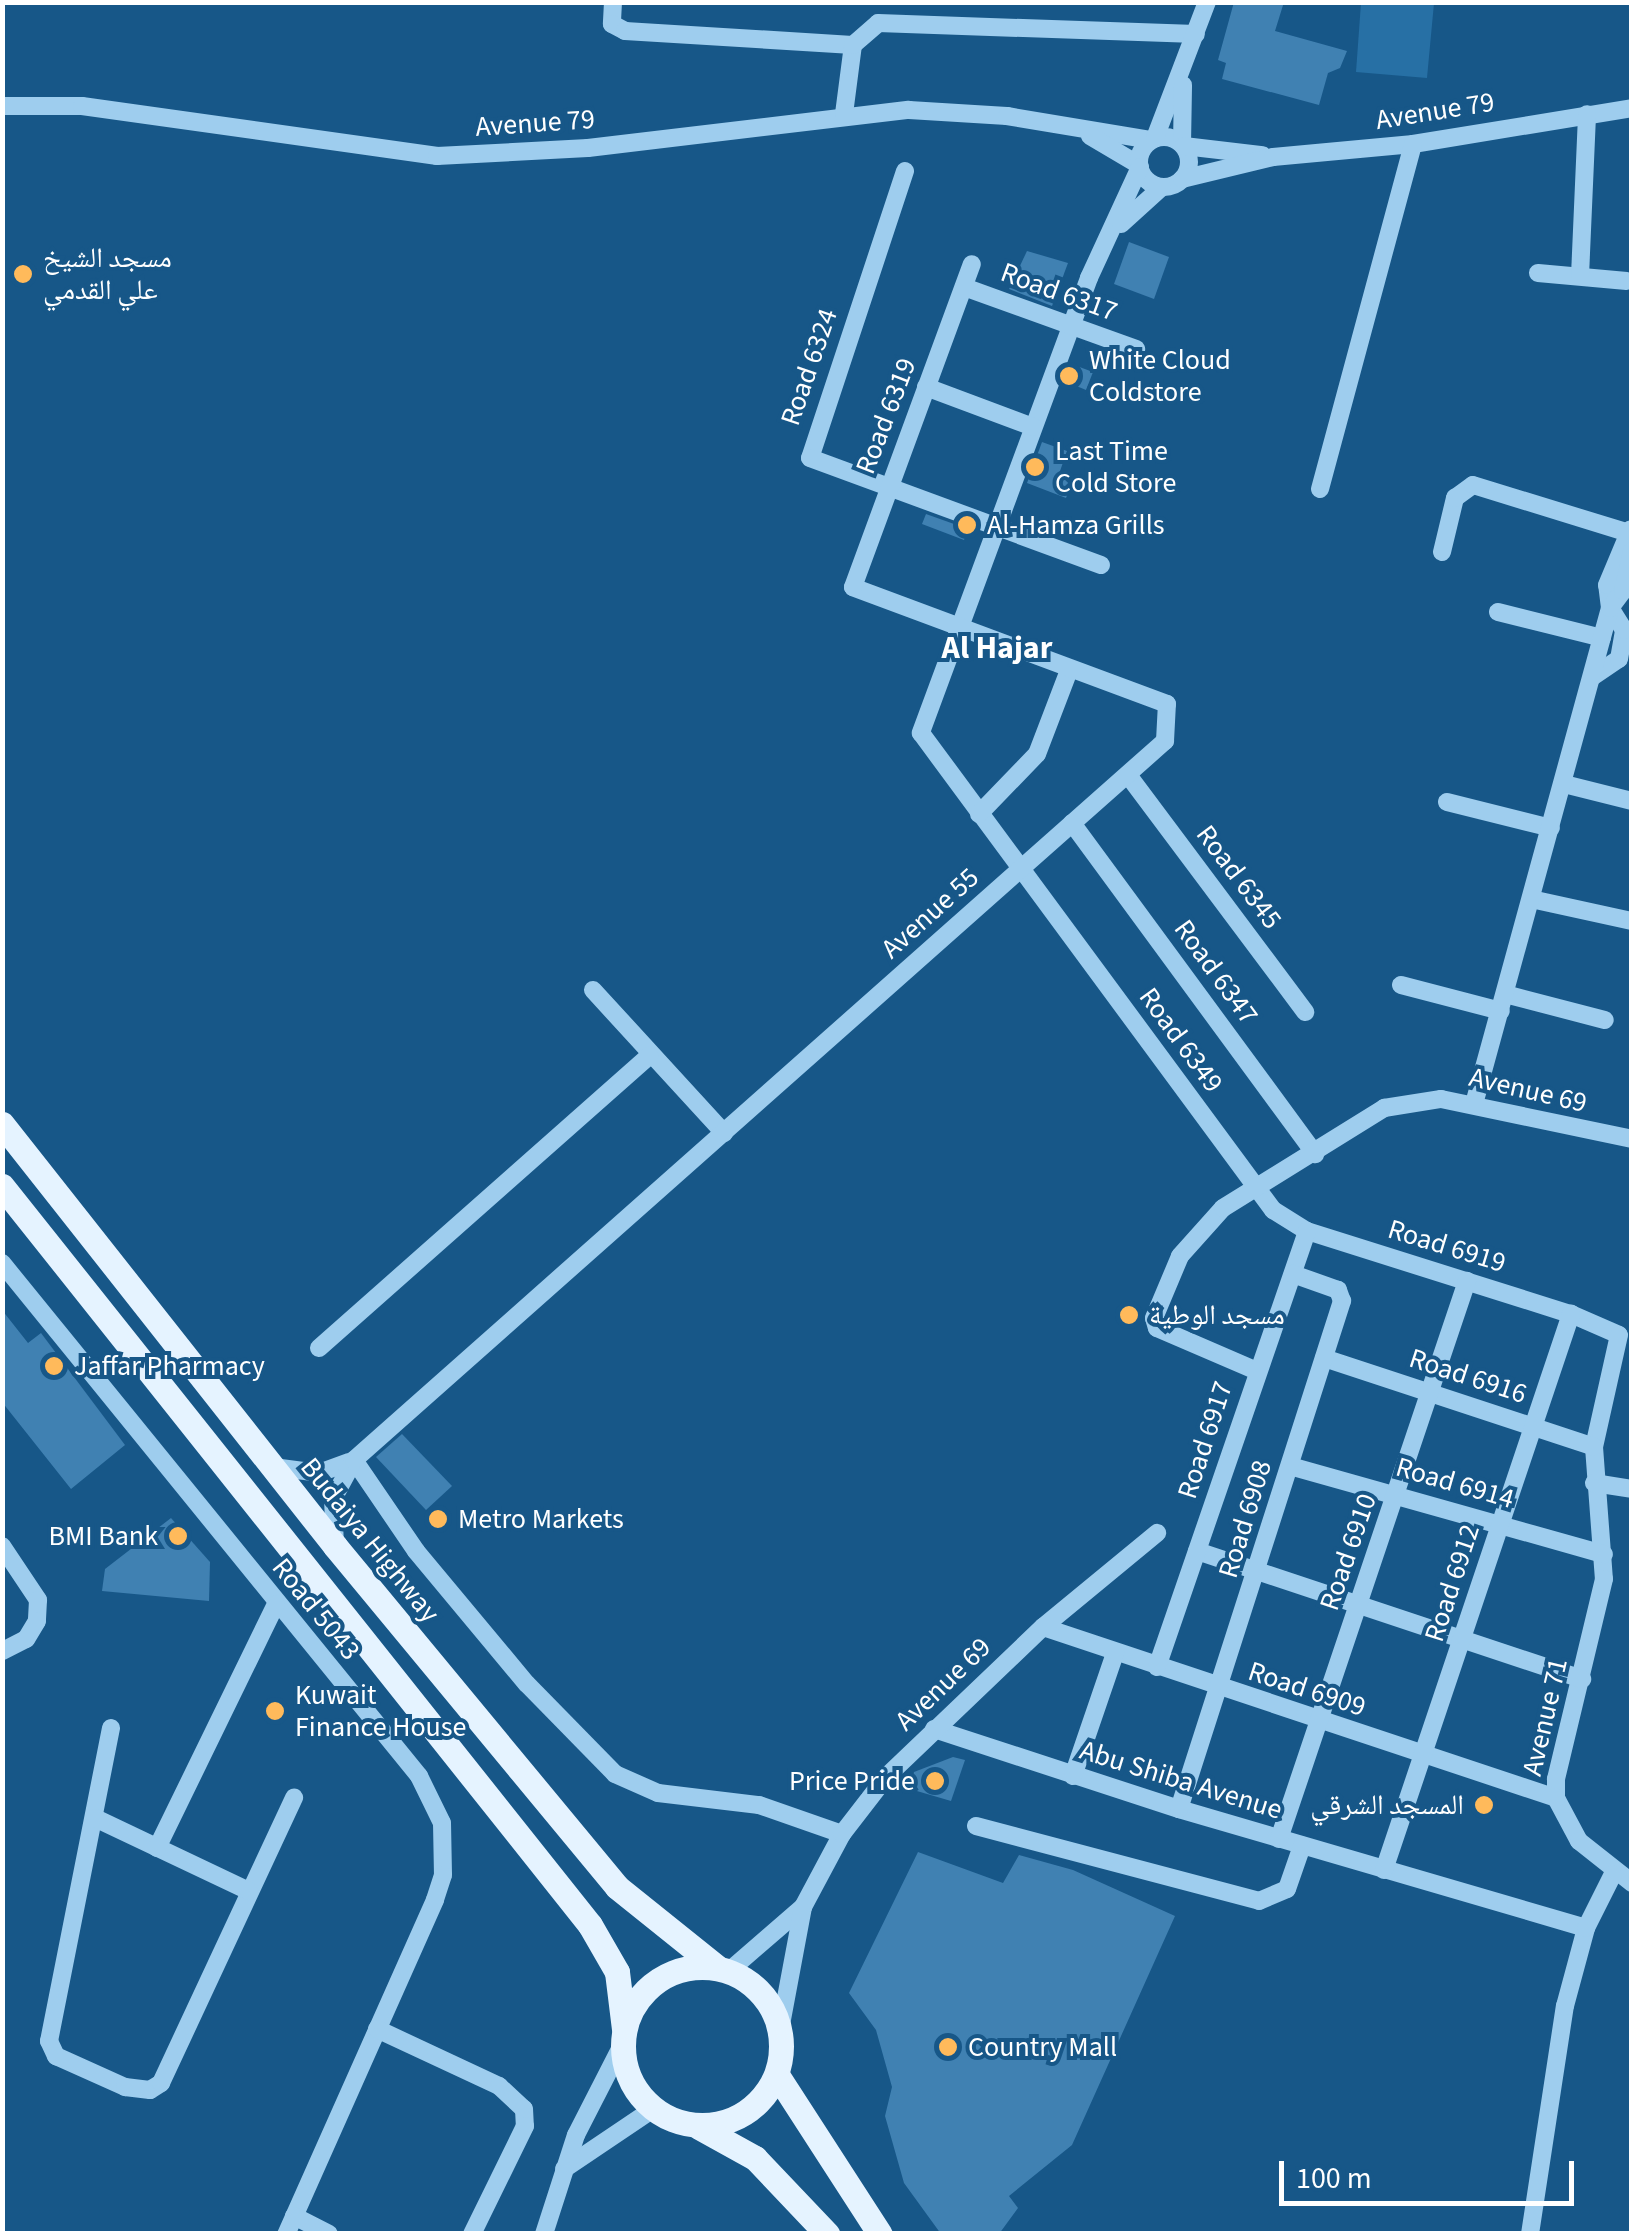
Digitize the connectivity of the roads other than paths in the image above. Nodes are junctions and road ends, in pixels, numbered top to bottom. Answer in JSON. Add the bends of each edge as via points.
{"nodes":[{"id":1,"x":613,"y":2,"type":"edge"},
{"id":2,"x":1207,"y":2,"type":"edge"},
{"id":3,"x":1196,"y":34,"type":"junction"},
{"id":4,"x":852,"y":46,"type":"junction"},
{"id":5,"x":1184,"y":70,"type":"junction"},
{"id":6,"x":1632,"y":98,"type":"edge"},
{"id":7,"x":2,"y":106,"type":"edge"},
{"id":8,"x":1632,"y":108,"type":"edge"},
{"id":9,"x":1596,"y":112,"type":"junction"},
{"id":10,"x":844,"y":114,"type":"junction"},
{"id":11,"x":1071,"y":127,"type":"junction"},
{"id":12,"x":1152,"y":140,"type":"junction"},
{"id":13,"x":1413,"y":144,"type":"junction"},
{"id":14,"x":1183,"y":145,"type":"junction"},
{"id":15,"x":1272,"y":157,"type":"junction"},
{"id":16,"x":1139,"y":166,"type":"junction"},
{"id":17,"x":905,"y":170,"type":"dead end"},
{"id":18,"x":1182,"y":179,"type":"junction"},
{"id":19,"x":1162,"y":187,"type":"junction"},
{"id":20,"x":1107,"y":240,"type":"junction"},
{"id":21,"x":972,"y":264,"type":"dead end"},
{"id":22,"x":1538,"y":272,"type":"dead end"},
{"id":23,"x":1580,"y":276,"type":"junction"},
{"id":24,"x":1627,"y":281,"type":"dead end"},
{"id":25,"x":964,"y":286,"type":"junction"},
{"id":26,"x":1072,"y":325,"type":"junction"},
{"id":27,"x":1136,"y":349,"type":"dead end"},
{"id":28,"x":926,"y":387,"type":"junction"},
{"id":29,"x":1032,"y":427,"type":"junction"},
{"id":30,"x":887,"y":490,"type":"junction"},
{"id":31,"x":1320,"y":490,"type":"dead end"},
{"id":32,"x":996,"y":528,"type":"junction"},
{"id":33,"x":1631,"y":538,"type":"edge"},
{"id":34,"x":1442,"y":552,"type":"dead end"},
{"id":35,"x":1101,"y":564,"type":"dead end"},
{"id":36,"x":1610,"y":608,"type":"junction"},
{"id":37,"x":1498,"y":612,"type":"dead end"},
{"id":38,"x":960,"y":630,"type":"junction"},
{"id":39,"x":1602,"y":638,"type":"junction"},
{"id":40,"x":1069,"y":670,"type":"junction"},
{"id":41,"x":1592,"y":677,"type":"junction"},
{"id":42,"x":1128,"y":775,"type":"junction"},
{"id":43,"x":1564,"y":784,"type":"junction"},
{"id":44,"x":1632,"y":801,"type":"edge"},
{"id":45,"x":1447,"y":802,"type":"dead end"},
{"id":46,"x":979,"y":814,"type":"junction"},
{"id":47,"x":1072,"y":823,"type":"junction"},
{"id":48,"x":1551,"y":828,"type":"junction"},
{"id":49,"x":1021,"y":869,"type":"junction"},
{"id":50,"x":1532,"y":899,"type":"junction"},
{"id":51,"x":1632,"y":920,"type":"edge"},
{"id":52,"x":1401,"y":985,"type":"dead end"},
{"id":53,"x":593,"y":990,"type":"dead end"},
{"id":54,"x":1503,"y":1002,"type":"junction"},
{"id":55,"x":1305,"y":1012,"type":"dead end"},
{"id":56,"x":1605,"y":1020,"type":"dead end"},
{"id":57,"x":649,"y":1056,"type":"junction"},
{"id":58,"x":1474,"y":1104,"type":"junction"},
{"id":59,"x":2,"y":1124,"type":"edge"},
{"id":60,"x":724,"y":1133,"type":"junction"},
{"id":61,"x":1632,"y":1140,"type":"edge"},
{"id":62,"x":1315,"y":1154,"type":"junction"},
{"id":63,"x":2,"y":1186,"type":"edge"},
{"id":64,"x":1256,"y":1188,"type":"junction"},
{"id":65,"x":1307,"y":1231,"type":"junction"},
{"id":66,"x":2,"y":1263,"type":"edge"},
{"id":67,"x":1293,"y":1274,"type":"junction"},
{"id":68,"x":1467,"y":1281,"type":"junction"},
{"id":69,"x":1572,"y":1314,"type":"junction"},
{"id":70,"x":319,"y":1348,"type":"dead end"},
{"id":71,"x":1324,"y":1358,"type":"junction"},
{"id":72,"x":1257,"y":1371,"type":"junction"},
{"id":73,"x":1432,"y":1393,"type":"junction"},
{"id":74,"x":1533,"y":1426,"type":"junction"},
{"id":75,"x":1594,"y":1447,"type":"junction"},
{"id":76,"x":354,"y":1460,"type":"junction"},
{"id":77,"x":1290,"y":1466,"type":"junction"},
{"id":78,"x":272,"y":1467,"type":"junction"},
{"id":79,"x":1594,"y":1483,"type":"junction"},
{"id":80,"x":1632,"y":1489,"type":"edge"},
{"id":81,"x":1396,"y":1496,"type":"junction"},
{"id":82,"x":1500,"y":1525,"type":"junction"},
{"id":83,"x":1157,"y":1532,"type":"dead end"},
{"id":84,"x":2,"y":1546,"type":"edge"},
{"id":85,"x":335,"y":1546,"type":"junction"},
{"id":86,"x":1197,"y":1551,"type":"junction"},
{"id":87,"x":1604,"y":1554,"type":"junction"},
{"id":88,"x":1258,"y":1571,"type":"junction"},
{"id":89,"x":276,"y":1604,"type":"junction"},
{"id":90,"x":1359,"y":1605,"type":"junction"},
{"id":91,"x":1042,"y":1627,"type":"junction"},
{"id":92,"x":1462,"y":1640,"type":"junction"},
{"id":93,"x":2,"y":1652,"type":"edge"},
{"id":94,"x":1115,"y":1653,"type":"junction"},
{"id":95,"x":1157,"y":1668,"type":"junction"},
{"id":96,"x":1582,"y":1678,"type":"junction"},
{"id":97,"x":1220,"y":1689,"type":"junction"},
{"id":98,"x":1319,"y":1723,"type":"junction"},
{"id":99,"x":111,"y":1728,"type":"dead end"},
{"id":100,"x":934,"y":1730,"type":"junction"},
{"id":101,"x":1424,"y":1756,"type":"junction"},
{"id":102,"x":1073,"y":1776,"type":"junction"},
{"id":103,"x":294,"y":1798,"type":"dead end"},
{"id":104,"x":1556,"y":1798,"type":"junction"},
{"id":105,"x":1179,"y":1809,"type":"junction"},
{"id":106,"x":95,"y":1818,"type":"junction"},
{"id":107,"x":976,"y":1826,"type":"dead end"},
{"id":108,"x":842,"y":1834,"type":"junction"},
{"id":109,"x":1279,"y":1839,"type":"junction"},
{"id":110,"x":1302,"y":1846,"type":"junction"},
{"id":111,"x":157,"y":1848,"type":"junction"},
{"id":112,"x":1384,"y":1870,"type":"junction"},
{"id":113,"x":1613,"y":1874,"type":"junction"},
{"id":114,"x":1632,"y":1883,"type":"edge"},
{"id":115,"x":249,"y":1891,"type":"junction"},
{"id":116,"x":803,"y":1906,"type":"junction"},
{"id":117,"x":1586,"y":1928,"type":"junction"},
{"id":118,"x":724,"y":1969,"type":"junction"},
{"id":119,"x":377,"y":2028,"type":"junction"},
{"id":120,"x":780,"y":2030,"type":"junction"},
{"id":121,"x":623,"y":2037,"type":"junction"},
{"id":122,"x":777,"y":2075,"type":"junction"},
{"id":123,"x":653,"y":2109,"type":"junction"},
{"id":124,"x":694,"y":2125,"type":"junction"},
{"id":125,"x":564,"y":2169,"type":"junction"},
{"id":126,"x":290,"y":2225,"type":"edge"},
{"id":127,"x":329,"y":2234,"type":"edge"},
{"id":128,"x":472,"y":2234,"type":"edge"},
{"id":129,"x":544,"y":2234,"type":"edge"},
{"id":130,"x":826,"y":2234,"type":"edge"},
{"id":131,"x":880,"y":2234,"type":"edge"},
{"id":132,"x":1530,"y":2234,"type":"edge"}],
"edges":[{"from":1,"to":4,"type":"street","via":[[610,18],[620,30]]},
{"from":2,"to":3,"type":"street"},
{"from":3,"to":4,"type":"street","via":[[890,22],[868,28]]},
{"from":3,"to":5,"type":"street"},
{"from":4,"to":10,"type":"street"},
{"from":5,"to":12,"type":"street"},
{"from":5,"to":14,"type":"street"},
{"from":6,"to":9,"type":"street","name":"Avenue 79"},
{"from":7,"to":10,"type":"street","name":"Avenue 79","via":[[82,106],[436,156],[569,150]]},
{"from":8,"to":9,"type":"street","name":"Avenue 79"},
{"from":9,"to":13,"type":"street","name":"Avenue 79"},
{"from":9,"to":23,"type":"street"},
{"from":10,"to":11,"type":"street","name":"Avenue 79","via":[[942,110]]},
{"from":11,"to":12,"type":"street","name":"Avenue 79"},
{"from":11,"to":16,"type":"street","name":"Avenue 79"},
{"from":12,"to":14,"type":"street"},
{"from":12,"to":16,"type":"street"},
{"from":13,"to":15,"type":"street","name":"Avenue 79"},
{"from":13,"to":31,"type":"street"},
{"from":14,"to":15,"type":"street","name":"Avenue 79"},
{"from":14,"to":18,"type":"street","via":[[1189,163]]},
{"from":15,"to":18,"type":"street","name":"Avenue 79"},
{"from":16,"to":19,"type":"street"},
{"from":16,"to":20,"type":"street","name":"Avenue 55"},
{"from":17,"to":30,"type":"street","name":"Road 6324","via":[[810,454],[818,466]]},
{"from":18,"to":19,"type":"street"},
{"from":19,"to":20,"type":"street","name":"Avenue 55"},
{"from":20,"to":26,"type":"street","name":"Avenue 55"},
{"from":21,"to":25,"type":"street","name":"Road 6319"},
{"from":22,"to":23,"type":"street"},
{"from":23,"to":24,"type":"street"},
{"from":25,"to":26,"type":"street","name":"Road 6317"},
{"from":25,"to":28,"type":"street","name":"Road 6319"},
{"from":26,"to":27,"type":"street","name":"Road 6317"},
{"from":26,"to":29,"type":"street","name":"Avenue 55"},
{"from":28,"to":29,"type":"street"},
{"from":28,"to":30,"type":"street","name":"Road 6319"},
{"from":29,"to":32,"type":"street","name":"Avenue 55"},
{"from":30,"to":32,"type":"street","name":"Road 6324"},
{"from":30,"to":38,"type":"street","name":"Road 6319","via":[[853,588]]},
{"from":32,"to":35,"type":"street","name":"Road 6324"},
{"from":32,"to":38,"type":"street","name":"Avenue 55"},
{"from":33,"to":34,"type":"street","via":[[1473,485],[1455,498]]},
{"from":33,"to":36,"type":"street","via":[[1607,585]]},
{"from":36,"to":39,"type":"street"},
{"from":36,"to":41,"type":"street","via":[[1624,630],[1619,659]]},
{"from":37,"to":39,"type":"street"},
{"from":38,"to":40,"type":"street"},
{"from":38,"to":46,"type":"street","name":"Avenue 55","via":[[921,733]]},
{"from":39,"to":41,"type":"street"},
{"from":40,"to":42,"type":"street","via":[[1170,706],[1161,747]]},
{"from":40,"to":46,"type":"street","via":[[1037,754]]},
{"from":41,"to":43,"type":"street"},
{"from":42,"to":47,"type":"street"},
{"from":42,"to":55,"type":"street","name":"Road 6345"},
{"from":43,"to":44,"type":"street"},
{"from":43,"to":48,"type":"street"},
{"from":45,"to":48,"type":"street"},
{"from":46,"to":49,"type":"street","name":"Avenue 55"},
{"from":47,"to":49,"type":"street"},
{"from":47,"to":62,"type":"street","name":"Road 6347"},
{"from":48,"to":50,"type":"street"},
{"from":49,"to":60,"type":"street","name":"Avenue 55"},
{"from":49,"to":64,"type":"street","name":"Road 6349"},
{"from":50,"to":51,"type":"street"},
{"from":50,"to":54,"type":"street"},
{"from":52,"to":54,"type":"street"},
{"from":53,"to":57,"type":"street"},
{"from":54,"to":56,"type":"street"},
{"from":54,"to":58,"type":"street"},
{"from":57,"to":60,"type":"street"},
{"from":57,"to":70,"type":"street"},
{"from":58,"to":61,"type":"street","name":"Avenue 69"},
{"from":58,"to":62,"type":"street","name":"Avenue 69","via":[[1402,1102]]},
{"from":59,"to":78,"type":"main road","name":"Budaiya Highway"},
{"from":60,"to":76,"type":"street","name":"Avenue 55"},
{"from":62,"to":64,"type":"street","name":"Avenue 69"},
{"from":63,"to":121,"type":"main road","via":[[590,1925],[616,1972]]},
{"from":64,"to":65,"type":"street","name":"Road 6349"},
{"from":64,"to":72,"type":"street","name":"Avenue 69","via":[[1194,1233],[1154,1318],[1160,1332]]},
{"from":65,"to":67,"type":"street","name":"Road 6917"},
{"from":65,"to":68,"type":"street","name":"Road 6919"},
{"from":66,"to":89,"type":"street","name":"Road 5043"},
{"from":67,"to":71,"type":"street","name":"Road 6908","via":[[1342,1294]]},
{"from":67,"to":72,"type":"street","name":"Road 6917"},
{"from":68,"to":69,"type":"street","name":"Road 6919"},
{"from":68,"to":73,"type":"street","name":"Road 6910"},
{"from":69,"to":74,"type":"street","name":"Road 6912"},
{"from":69,"to":75,"type":"street","name":"Avenue 71","via":[[1612,1328],[1621,1340]]},
{"from":71,"to":73,"type":"street","name":"Road 6916"},
{"from":71,"to":77,"type":"street","name":"Road 6908"},
{"from":72,"to":86,"type":"street","name":"Road 6917"},
{"from":73,"to":74,"type":"street","name":"Road 6916"},
{"from":73,"to":81,"type":"street","name":"Road 6910"},
{"from":74,"to":75,"type":"street","name":"Road 6916"},
{"from":74,"to":82,"type":"street","name":"Road 6912"},
{"from":75,"to":79,"type":"street","name":"Avenue 71"},
{"from":76,"to":78,"type":"street","name":"Avenue 55","via":[[318,1474]]},
{"from":76,"to":85,"type":"street","name":"Avenue 55","via":[[333,1499]]},
{"from":76,"to":108,"type":"street","via":[[416,1551],[527,1684],[615,1774],[658,1793],[758,1805]]},
{"from":77,"to":81,"type":"street","name":"Road 6914"},
{"from":77,"to":88,"type":"street","name":"Road 6908"},
{"from":78,"to":85,"type":"main road","name":"Budaiya Highway"},
{"from":79,"to":80,"type":"street"},
{"from":79,"to":87,"type":"street","name":"Avenue 71"},
{"from":81,"to":82,"type":"street","name":"Road 6914"},
{"from":81,"to":90,"type":"street","name":"Road 6910"},
{"from":82,"to":87,"type":"street","name":"Road 6914"},
{"from":82,"to":92,"type":"street","name":"Road 6912"},
{"from":83,"to":91,"type":"street","name":"Avenue 69"},
{"from":84,"to":93,"type":"street","via":[[38,1600],[37,1621],[26,1639]]},
{"from":85,"to":118,"type":"main road","name":"Budaiya Highway","via":[[617,1887]]},
{"from":86,"to":88,"type":"street"},
{"from":86,"to":95,"type":"street","name":"Road 6917"},
{"from":87,"to":96,"type":"street","name":"Avenue 71"},
{"from":88,"to":90,"type":"street"},
{"from":88,"to":97,"type":"street","name":"Road 6908"},
{"from":89,"to":111,"type":"street"},
{"from":89,"to":119,"type":"street","name":"Road 5043","via":[[433,1799],[445,1849],[435,1900]]},
{"from":90,"to":92,"type":"street"},
{"from":90,"to":98,"type":"street","name":"Road 6910"},
{"from":91,"to":94,"type":"street","name":"Road 6909"},
{"from":91,"to":100,"type":"street","name":"Avenue 69"},
{"from":92,"to":96,"type":"street"},
{"from":92,"to":101,"type":"street","name":"Road 6912"},
{"from":94,"to":95,"type":"street","name":"Road 6909"},
{"from":94,"to":102,"type":"street"},
{"from":95,"to":97,"type":"street","name":"Road 6909"},
{"from":96,"to":104,"type":"street","name":"Avenue 71"},
{"from":97,"to":98,"type":"street","name":"Road 6909"},
{"from":97,"to":105,"type":"street","name":"Road 6908"},
{"from":98,"to":101,"type":"street","name":"Road 6909"},
{"from":98,"to":109,"type":"street","name":"Road 6910"},
{"from":99,"to":106,"type":"street"},
{"from":100,"to":102,"type":"street","name":"Abu Shiba Avenue"},
{"from":100,"to":108,"type":"street","name":"Avenue 69"},
{"from":101,"to":104,"type":"street","name":"Road 6909"},
{"from":101,"to":112,"type":"street","name":"Road 6912"},
{"from":102,"to":105,"type":"street","name":"Abu Shiba Avenue"},
{"from":103,"to":115,"type":"street"},
{"from":104,"to":113,"type":"street","name":"Avenue 71","via":[[1578,1841]]},
{"from":105,"to":109,"type":"street","name":"Abu Shiba Avenue"},
{"from":106,"to":111,"type":"street"},
{"from":106,"to":115,"type":"street","via":[[49,2041],[64,2060],[138,2092],[161,2083]]},
{"from":107,"to":110,"type":"street","via":[[1259,1901],[1287,1889]]},
{"from":108,"to":116,"type":"street","name":"Avenue 69"},
{"from":109,"to":110,"type":"street","name":"Abu Shiba Avenue"},
{"from":110,"to":112,"type":"street","name":"Abu Shiba Avenue"},
{"from":111,"to":115,"type":"street"},
{"from":112,"to":117,"type":"street","name":"Abu Shiba Avenue"},
{"from":113,"to":114,"type":"street"},
{"from":113,"to":117,"type":"street"},
{"from":116,"to":118,"type":"street","name":"Avenue 69"},
{"from":116,"to":120,"type":"street","name":"Avenue 69"},
{"from":117,"to":132,"type":"street","via":[[1565,2006]]},
{"from":118,"to":120,"type":"main road","via":[[770,2004]]},
{"from":118,"to":121,"type":"main road","via":[[669,1973],[648,1986]]},
{"from":119,"to":126,"type":"street","name":"Road 5043"},
{"from":119,"to":128,"type":"street","via":[[514,2095],[524,2109],[525,2126]]},
{"from":120,"to":122,"type":"main road"},
{"from":121,"to":123,"type":"main road","via":[[630,2080]]},
{"from":121,"to":125,"type":"street"},
{"from":122,"to":124,"type":"main road","via":[[744,2114]]},
{"from":122,"to":131,"type":"main road"},
{"from":123,"to":124,"type":"main road"},
{"from":123,"to":125,"type":"street"},
{"from":124,"to":130,"type":"main road","via":[[755,2158]]},
{"from":125,"to":129,"type":"street"},
{"from":126,"to":127,"type":"street","name":"Road 5043"}]}
